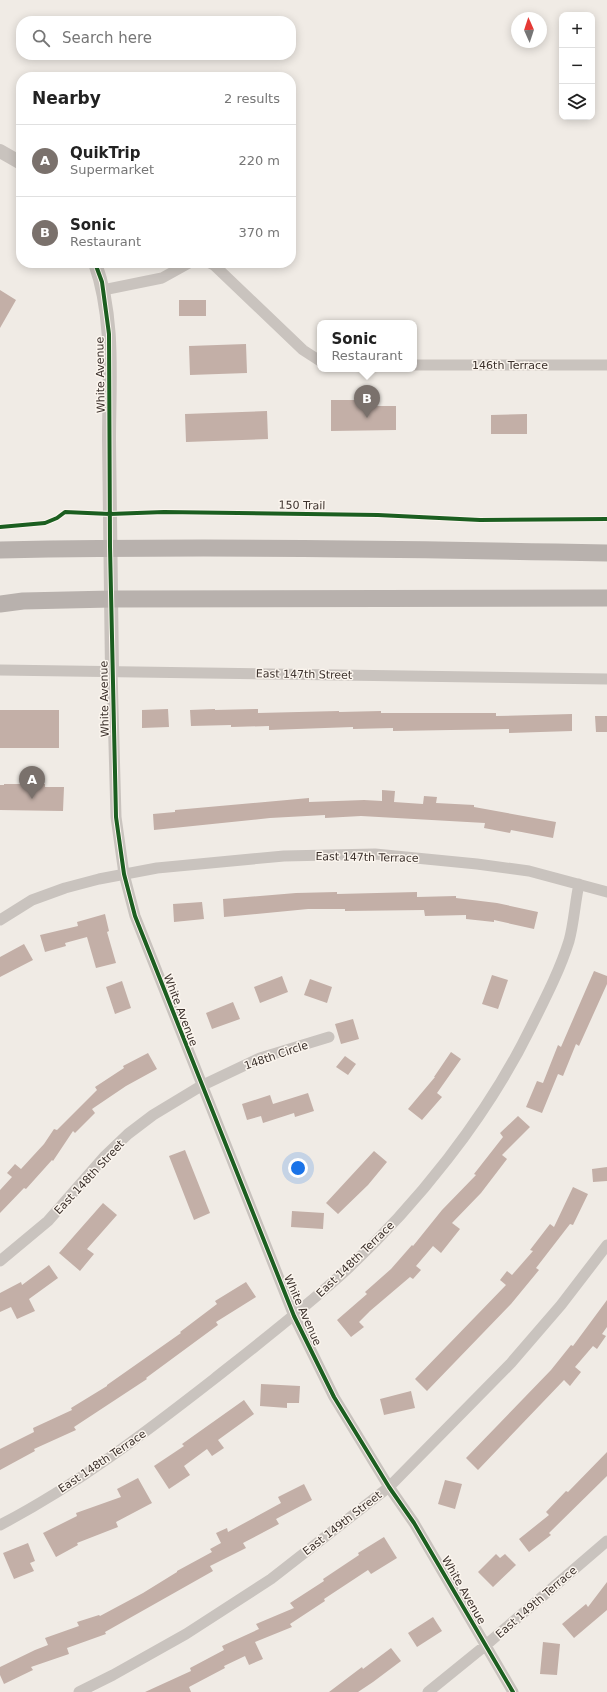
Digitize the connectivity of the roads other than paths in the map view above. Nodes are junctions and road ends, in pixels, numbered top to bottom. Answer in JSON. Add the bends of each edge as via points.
{"nodes":[{"id":1,"x":0,"y":151,"type":"edge"},
{"id":2,"x":16,"y":160,"type":"edge"},
{"id":3,"x":97,"y":268,"type":"edge"},
{"id":4,"x":182,"y":268,"type":"edge"},
{"id":5,"x":217,"y":268,"type":"edge"},
{"id":6,"x":103,"y":290,"type":"junction"},
{"id":7,"x":317,"y":359,"type":"edge"},
{"id":8,"x":417,"y":365,"type":"edge"},
{"id":9,"x":607,"y":365,"type":"edge"},
{"id":10,"x":110,"y":547,"type":"junction"},
{"id":11,"x":0,"y":550,"type":"edge"},
{"id":12,"x":607,"y":552,"type":"edge"},
{"id":13,"x":607,"y":598,"type":"edge"},
{"id":14,"x":111,"y":599,"type":"junction"},
{"id":15,"x":0,"y":604,"type":"edge"},
{"id":16,"x":0,"y":670,"type":"edge"},
{"id":17,"x":112,"y":671,"type":"junction"},
{"id":18,"x":607,"y":679,"type":"edge"},
{"id":19,"x":124,"y":874,"type":"junction"},
{"id":20,"x":579,"y":884,"type":"junction"},
{"id":21,"x":607,"y":892,"type":"edge"},
{"id":22,"x":0,"y":920,"type":"edge"},
{"id":23,"x":329,"y":1037,"type":"dead end"},
{"id":24,"x":202,"y":1086,"type":"junction"},
{"id":25,"x":607,"y":1245,"type":"edge"},
{"id":26,"x":0,"y":1261,"type":"edge"},
{"id":27,"x":294,"y":1316,"type":"junction"},
{"id":28,"x":389,"y":1487,"type":"junction"},
{"id":29,"x":0,"y":1525,"type":"edge"},
{"id":30,"x":607,"y":1541,"type":"edge"},
{"id":31,"x":486,"y":1645,"type":"junction"},
{"id":32,"x":79,"y":1692,"type":"edge"},
{"id":33,"x":428,"y":1692,"type":"edge"},
{"id":34,"x":513,"y":1692,"type":"edge"}],
"edges":[{"from":1,"to":2,"type":"street"},
{"from":3,"to":6,"type":"street","name":"White Avenue"},
{"from":4,"to":6,"type":"street","via":[[162,278]]},
{"from":5,"to":7,"type":"street","via":[[303,350]]},
{"from":6,"to":10,"type":"street","name":"White Avenue","via":[[109,334]]},
{"from":8,"to":9,"type":"street","name":"146th Terrace"},
{"from":10,"to":11,"type":"main road"},
{"from":10,"to":12,"type":"main road"},
{"from":10,"to":14,"type":"street","name":"White Avenue"},
{"from":13,"to":14,"type":"main road"},
{"from":14,"to":15,"type":"main road"},
{"from":14,"to":17,"type":"street","name":"White Avenue"},
{"from":16,"to":17,"type":"street","name":"East 147th Street"},
{"from":17,"to":18,"type":"street","name":"East 147th Street"},
{"from":17,"to":19,"type":"street","name":"White Avenue","via":[[116,817]]},
{"from":19,"to":20,"type":"street","name":"East 147th Terrace","via":[[254,858],[375,854],[521,870]]},
{"from":19,"to":22,"type":"street","name":"East 147th Terrace","via":[[58,890],[32,900]]},
{"from":19,"to":24,"type":"street","name":"White Avenue","via":[[135,916]]},
{"from":20,"to":21,"type":"street","name":"East 147th Terrace"},
{"from":20,"to":27,"type":"street","name":"East 148th Terrace","via":[[569,940],[546,997],[519,1051],[487,1103],[441,1166],[394,1221]]},
{"from":23,"to":24,"type":"street","name":"148th Circle","via":[[260,1058]]},
{"from":24,"to":26,"type":"street","name":"East 148th Street","via":[[153,1115],[128,1134],[105,1156],[48,1221]]},
{"from":24,"to":27,"type":"street","name":"White Avenue"},
{"from":25,"to":28,"type":"street","name":"East 149th Street","via":[[562,1304],[511,1363]]},
{"from":27,"to":28,"type":"street","name":"White Avenue","via":[[334,1397]]},
{"from":27,"to":29,"type":"street","name":"East 148th Terrace","via":[[150,1428],[76,1480]]},
{"from":28,"to":31,"type":"street","name":"White Avenue","via":[[414,1523]]},
{"from":28,"to":32,"type":"street","name":"East 149th Street","via":[[271,1579],[186,1634]]},
{"from":30,"to":31,"type":"street","name":"East 149th Terrace"},
{"from":31,"to":33,"type":"street","name":"East 149th Terrace"},
{"from":31,"to":34,"type":"street","name":"White Avenue"}]}
